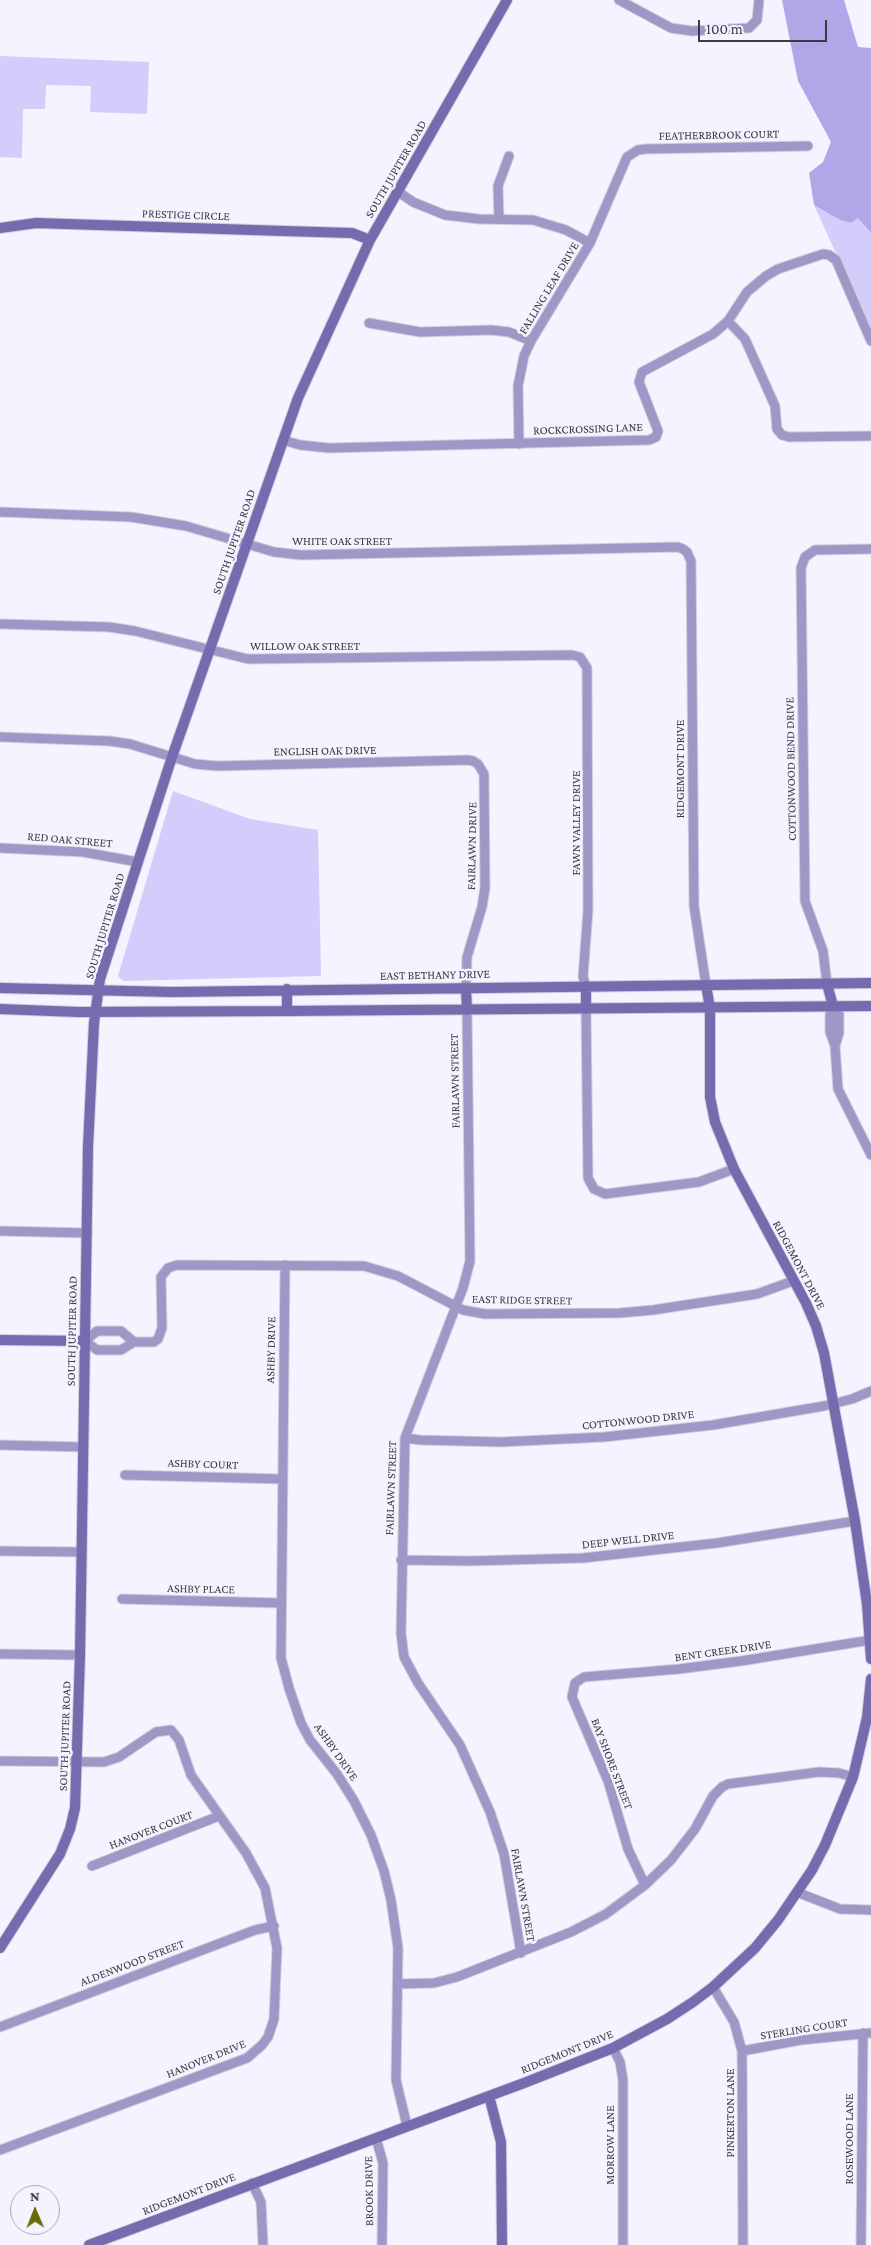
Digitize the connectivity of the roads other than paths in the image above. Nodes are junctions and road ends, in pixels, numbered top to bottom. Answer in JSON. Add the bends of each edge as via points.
{"nodes":[{"id":1,"x":507,"y":0,"type":"edge"},
{"id":2,"x":619,"y":0,"type":"edge"},
{"id":3,"x":759,"y":0,"type":"edge"},
{"id":4,"x":808,"y":146,"type":"dead end"},
{"id":5,"x":632,"y":153,"type":"joint"},
{"id":6,"x":509,"y":156,"type":"dead end"},
{"id":7,"x":397,"y":191,"type":"junction"},
{"id":8,"x":499,"y":219,"type":"junction"},
{"id":9,"x":0,"y":228,"type":"edge"},
{"id":10,"x":370,"y":240,"type":"junction"},
{"id":11,"x":590,"y":243,"type":"junction"},
{"id":12,"x":728,"y":321,"type":"junction"},
{"id":13,"x":369,"y":323,"type":"dead end"},
{"id":14,"x":531,"y":341,"type":"junction"},
{"id":15,"x":871,"y":341,"type":"edge"},
{"id":16,"x":871,"y":436,"type":"edge"},
{"id":17,"x":283,"y":440,"type":"junction"},
{"id":18,"x":519,"y":444,"type":"junction"},
{"id":19,"x":0,"y":512,"type":"edge"},
{"id":20,"x":246,"y":544,"type":"junction"},
{"id":21,"x":871,"y":549,"type":"edge"},
{"id":22,"x":687,"y":552,"type":"joint"},
{"id":23,"x":0,"y":624,"type":"edge"},
{"id":24,"x":211,"y":650,"type":"junction"},
{"id":25,"x":583,"y":660,"type":"joint"},
{"id":26,"x":0,"y":737,"type":"edge"},
{"id":27,"x":172,"y":757,"type":"junction"},
{"id":28,"x":478,"y":764,"type":"joint"},
{"id":29,"x":0,"y":848,"type":"edge"},
{"id":30,"x":138,"y":862,"type":"junction"},
{"id":31,"x":871,"y":983,"type":"edge"},
{"id":32,"x":826,"y":984,"type":"junction"},
{"id":33,"x":706,"y":985,"type":"junction"},
{"id":34,"x":586,"y":986,"type":"junction"},
{"id":35,"x":0,"y":988,"type":"edge"},
{"id":36,"x":466,"y":988,"type":"junction"},
{"id":37,"x":287,"y":989,"type":"junction"},
{"id":38,"x":98,"y":991,"type":"junction"},
{"id":39,"x":834,"y":1006,"type":"junction"},
{"id":40,"x":871,"y":1006,"type":"edge"},
{"id":41,"x":710,"y":1008,"type":"junction"},
{"id":42,"x":0,"y":1009,"type":"edge"},
{"id":43,"x":586,"y":1009,"type":"junction"},
{"id":44,"x":467,"y":1010,"type":"junction"},
{"id":45,"x":96,"y":1011,"type":"junction"},
{"id":46,"x":287,"y":1011,"type":"junction"},
{"id":47,"x":871,"y":1156,"type":"edge"},
{"id":48,"x":734,"y":1169,"type":"junction"},
{"id":49,"x":0,"y":1231,"type":"edge"},
{"id":50,"x":86,"y":1233,"type":"junction"},
{"id":51,"x":285,"y":1265,"type":"junction"},
{"id":52,"x":793,"y":1281,"type":"junction"},
{"id":53,"x":455,"y":1306,"type":"junction"},
{"id":54,"x":0,"y":1340,"type":"edge"},
{"id":55,"x":85,"y":1341,"type":"junction"},
{"id":56,"x":134,"y":1342,"type":"junction"},
{"id":57,"x":871,"y":1390,"type":"edge"},
{"id":58,"x":833,"y":1404,"type":"junction"},
{"id":59,"x":404,"y":1438,"type":"junction"},
{"id":60,"x":0,"y":1446,"type":"edge"},
{"id":61,"x":83,"y":1447,"type":"junction"},
{"id":62,"x":125,"y":1475,"type":"dead end"},
{"id":63,"x":282,"y":1479,"type":"junction"},
{"id":64,"x":855,"y":1521,"type":"junction"},
{"id":65,"x":0,"y":1551,"type":"edge"},
{"id":66,"x":81,"y":1552,"type":"junction"},
{"id":67,"x":401,"y":1560,"type":"junction"},
{"id":68,"x":122,"y":1600,"type":"dead end"},
{"id":69,"x":280,"y":1603,"type":"junction"},
{"id":70,"x":871,"y":1640,"type":"edge"},
{"id":71,"x":0,"y":1654,"type":"edge"},
{"id":72,"x":80,"y":1656,"type":"junction"},
{"id":73,"x":871,"y":1659,"type":"edge"},
{"id":74,"x":871,"y":1679,"type":"edge"},
{"id":75,"x":578,"y":1680,"type":"joint"},
{"id":76,"x":0,"y":1761,"type":"edge"},
{"id":77,"x":77,"y":1762,"type":"junction"},
{"id":78,"x":852,"y":1777,"type":"junction"},
{"id":79,"x":218,"y":1816,"type":"junction"},
{"id":80,"x":92,"y":1866,"type":"dead end"},
{"id":81,"x":645,"y":1886,"type":"junction"},
{"id":82,"x":799,"y":1892,"type":"junction"},
{"id":83,"x":871,"y":1910,"type":"edge"},
{"id":84,"x":274,"y":1926,"type":"junction"},
{"id":85,"x":0,"y":1948,"type":"edge"},
{"id":86,"x":521,"y":1952,"type":"junction"},
{"id":87,"x":398,"y":1984,"type":"junction"},
{"id":88,"x":713,"y":1987,"type":"junction"},
{"id":89,"x":0,"y":2027,"type":"edge"},
{"id":90,"x":867,"y":2033,"type":"edge"},
{"id":91,"x":613,"y":2048,"type":"junction"},
{"id":92,"x":742,"y":2051,"type":"junction"},
{"id":93,"x":489,"y":2096,"type":"junction"},
{"id":94,"x":407,"y":2126,"type":"junction"},
{"id":95,"x":376,"y":2138,"type":"junction"},
{"id":96,"x":866,"y":2149,"type":"edge"},
{"id":97,"x":0,"y":2150,"type":"edge"},
{"id":98,"x":252,"y":2184,"type":"junction"},
{"id":99,"x":89,"y":2245,"type":"edge"},
{"id":100,"x":263,"y":2245,"type":"edge"},
{"id":101,"x":382,"y":2245,"type":"edge"},
{"id":102,"x":502,"y":2245,"type":"edge"},
{"id":103,"x":623,"y":2245,"type":"edge"},
{"id":104,"x":743,"y":2245,"type":"edge"},
{"id":105,"x":862,"y":2245,"type":"edge"}],
"edges":[{"from":1,"to":7,"type":"street","name":"SOUTH JUPITER ROAD"},
{"from":2,"to":3,"type":"street","via":[[681,30],[743,30],[754,25],[759,14]]},
{"from":4,"to":5,"type":"street","name":"FEATHERBROOK COURT","via":[[645,149]]},
{"from":5,"to":11,"type":"street","name":"FALLING LEAF DRIVE","via":[[623,163]]},
{"from":6,"to":8,"type":"street","via":[[498,186]]},
{"from":7,"to":8,"type":"street","via":[[429,210],[462,218]]},
{"from":7,"to":10,"type":"street","name":"SOUTH JUPITER ROAD"},
{"from":8,"to":11,"type":"street","via":[[534,220],[566,230]]},
{"from":9,"to":10,"type":"street","name":"PRESTIGE CIRCLE","via":[[36,223],[292,231],[352,233]]},
{"from":10,"to":17,"type":"street","name":"SOUTH JUPITER ROAD","via":[[298,398]]},
{"from":11,"to":14,"type":"street","name":"FALLING LEAF DRIVE"},
{"from":12,"to":15,"type":"street","name":"ROCKCROSSING LANE","via":[[747,292],[766,276],[823,254],[836,260]]},
{"from":12,"to":16,"type":"street","via":[[745,339],[775,406],[779,432],[789,437]]},
{"from":12,"to":18,"type":"street","name":"ROCKCROSSING LANE","via":[[701,342],[648,366],[642,372],[639,382],[658,426],[656,438]]},
{"from":13,"to":14,"type":"street","via":[[420,332],[510,332]]},
{"from":14,"to":18,"type":"street","name":"FALLING LEAF DRIVE","via":[[520,370],[518,386]]},
{"from":17,"to":18,"type":"street","name":"ROCKCROSSING LANE","via":[[330,448]]},
{"from":17,"to":20,"type":"street","name":"SOUTH JUPITER ROAD"},
{"from":19,"to":20,"type":"street","name":"WHITE OAK STREET","via":[[131,517],[186,526]]},
{"from":20,"to":22,"type":"street","name":"WHITE OAK STREET","via":[[301,555],[678,548]]},
{"from":20,"to":24,"type":"street","name":"SOUTH JUPITER ROAD"},
{"from":21,"to":32,"type":"street","name":"COTTONWOOD BEND DRIVE","via":[[820,550],[809,553],[801,568],[805,901],[823,951]]},
{"from":22,"to":33,"type":"street","name":"RIDGEMONT DRIVE","via":[[691,561],[694,906]]},
{"from":23,"to":24,"type":"street","name":"WILLOW OAK STREET","via":[[109,627]]},
{"from":24,"to":25,"type":"street","name":"WILLOW OAK STREET","via":[[265,660],[572,655]]},
{"from":24,"to":27,"type":"street","name":"SOUTH JUPITER ROAD"},
{"from":25,"to":34,"type":"street","name":"FAWN VALLEY DRIVE","via":[[586,668],[589,830],[588,910],[583,967]]},
{"from":26,"to":27,"type":"street","name":"ENGLISH OAK DRIVE","via":[[109,741]]},
{"from":27,"to":28,"type":"street","name":"ENGLISH OAK DRIVE","via":[[218,766],[468,760]]},
{"from":27,"to":30,"type":"street","name":"SOUTH JUPITER ROAD"},
{"from":28,"to":36,"type":"street","name":"FAIRLAWN DRIVE","via":[[485,780],[485,888],[466,957]]},
{"from":29,"to":30,"type":"street","name":"RED OAK STREET","via":[[83,852]]},
{"from":30,"to":38,"type":"street","name":"SOUTH JUPITER ROAD"},
{"from":31,"to":32,"type":"street","name":"EAST BETHANY DRIVE"},
{"from":32,"to":33,"type":"street","name":"EAST BETHANY DRIVE"},
{"from":32,"to":39,"type":"street"},
{"from":33,"to":34,"type":"street","name":"EAST BETHANY DRIVE"},
{"from":33,"to":41,"type":"street","name":"RIDGEMONT DRIVE"},
{"from":34,"to":36,"type":"street","name":"EAST BETHANY DRIVE"},
{"from":34,"to":43,"type":"street"},
{"from":35,"to":38,"type":"street","name":"EAST BETHANY DRIVE"},
{"from":36,"to":37,"type":"street","name":"EAST BETHANY DRIVE"},
{"from":36,"to":44,"type":"street"},
{"from":37,"to":38,"type":"street","name":"EAST BETHANY DRIVE"},
{"from":37,"to":46,"type":"street"},
{"from":38,"to":45,"type":"street","name":"SOUTH JUPITER ROAD"},
{"from":39,"to":40,"type":"street"},
{"from":39,"to":41,"type":"street"},
{"from":39,"to":47,"type":"street","via":[[839,1014],[835,1046],[839,1094]]},
{"from":41,"to":43,"type":"street"},
{"from":41,"to":48,"type":"street","name":"RIDGEMONT DRIVE","via":[[710,1097],[715,1122]]},
{"from":42,"to":45,"type":"street"},
{"from":43,"to":44,"type":"street"},
{"from":43,"to":48,"type":"street","via":[[588,1178],[594,1189],[604,1194],[699,1182]]},
{"from":44,"to":46,"type":"street"},
{"from":44,"to":53,"type":"street","name":"FAIRLAWN STREET","via":[[470,1260]]},
{"from":45,"to":46,"type":"street"},
{"from":45,"to":50,"type":"street","name":"SOUTH JUPITER ROAD","via":[[90,1084]]},
{"from":48,"to":52,"type":"street","name":"RIDGEMONT DRIVE"},
{"from":49,"to":50,"type":"street"},
{"from":50,"to":55,"type":"street","name":"SOUTH JUPITER ROAD"},
{"from":51,"to":53,"type":"street","name":"EAST RIDGE STREET","via":[[346,1264],[380,1269]]},
{"from":51,"to":56,"type":"street","name":"EAST RIDGE STREET","via":[[177,1265],[168,1268],[162,1278],[161,1334],[154,1342]]},
{"from":51,"to":63,"type":"street","name":"ASHBY DRIVE"},
{"from":52,"to":53,"type":"street","name":"EAST RIDGE STREET","via":[[757,1294],[638,1312],[485,1314]]},
{"from":52,"to":58,"type":"street","name":"RIDGEMONT DRIVE","via":[[816,1326]]},
{"from":53,"to":59,"type":"street","name":"FAIRLAWN STREET"},
{"from":54,"to":55,"type":"street"},
{"from":55,"to":56,"type":"street","via":[[97,1350],[121,1350]]},
{"from":55,"to":56,"type":"street","via":[[97,1331],[121,1331]]},
{"from":55,"to":61,"type":"street","name":"SOUTH JUPITER ROAD"},
{"from":57,"to":58,"type":"street","name":"COTTONWOOD DRIVE"},
{"from":58,"to":59,"type":"street","name":"COTTONWOOD DRIVE","via":[[713,1425],[604,1437],[501,1442]]},
{"from":58,"to":64,"type":"street","name":"RIDGEMONT DRIVE"},
{"from":59,"to":67,"type":"street","name":"FAIRLAWN STREET"},
{"from":60,"to":61,"type":"street"},
{"from":61,"to":66,"type":"street","name":"SOUTH JUPITER ROAD"},
{"from":62,"to":63,"type":"street","name":"ASHBY COURT"},
{"from":63,"to":69,"type":"street","name":"ASHBY DRIVE"},
{"from":64,"to":67,"type":"street","name":"DEEP WELL DRIVE","via":[[717,1543],[593,1557]]},
{"from":64,"to":70,"type":"street","name":"RIDGEMONT DRIVE"},
{"from":65,"to":66,"type":"street"},
{"from":66,"to":72,"type":"street","name":"SOUTH JUPITER ROAD"},
{"from":67,"to":86,"type":"street","name":"FAIRLAWN STREET","via":[[404,1657],[460,1745],[490,1812],[504,1854]]},
{"from":68,"to":69,"type":"street","name":"ASHBY PLACE"},
{"from":69,"to":87,"type":"street","name":"ASHBY DRIVE","via":[[281,1658],[295,1709],[310,1740],[354,1801],[371,1834],[384,1871],[396,1934]]},
{"from":70,"to":73,"type":"street","name":"RIDGEMONT DRIVE"},
{"from":70,"to":75,"type":"street","name":"BENT CREEK DRIVE","via":[[741,1661]]},
{"from":71,"to":72,"type":"street"},
{"from":72,"to":77,"type":"street","name":"SOUTH JUPITER ROAD"},
{"from":74,"to":78,"type":"street","name":"RIDGEMONT DRIVE","via":[[867,1718]]},
{"from":75,"to":81,"type":"street","name":"BAY SHORE STREET","via":[[573,1686],[572,1697],[608,1781],[628,1849]]},
{"from":76,"to":77,"type":"street"},
{"from":77,"to":79,"type":"street","name":"HANOVER DRIVE","via":[[98,1763],[119,1757],[156,1732],[171,1730],[179,1740],[191,1775]]},
{"from":77,"to":85,"type":"street","name":"SOUTH JUPITER ROAD","via":[[75,1808],[66,1839],[52,1870]]},
{"from":78,"to":81,"type":"street","via":[[819,1772],[722,1787],[671,1860]]},
{"from":78,"to":82,"type":"street","name":"RIDGEMONT DRIVE","via":[[825,1845]]},
{"from":79,"to":80,"type":"street","name":"HANOVER COURT"},
{"from":79,"to":84,"type":"street","name":"HANOVER DRIVE","via":[[246,1853],[265,1888]]},
{"from":81,"to":86,"type":"street","via":[[588,1924]]},
{"from":82,"to":83,"type":"street","via":[[840,1909]]},
{"from":82,"to":88,"type":"street","name":"RIDGEMONT DRIVE","via":[[755,1948]]},
{"from":84,"to":89,"type":"street","name":"ALDENWOOD STREET","via":[[255,1930]]},
{"from":84,"to":97,"type":"street","name":"HANOVER DRIVE","via":[[277,1948],[274,2019],[268,2037],[255,2052],[247,2058]]},
{"from":86,"to":87,"type":"street","via":[[445,1981]]},
{"from":87,"to":94,"type":"street","name":"ASHBY DRIVE","via":[[396,2080]]},
{"from":88,"to":91,"type":"street","name":"RIDGEMONT DRIVE","via":[[667,2019]]},
{"from":88,"to":92,"type":"street","name":"PINKERTON LANE","via":[[734,2022]]},
{"from":90,"to":92,"type":"street","name":"STERLING COURT"},
{"from":90,"to":96,"type":"street","name":"ROSEWOOD LANE"},
{"from":91,"to":93,"type":"street","name":"RIDGEMONT DRIVE"},
{"from":91,"to":103,"type":"street","name":"MORROW LANE","via":[[620,2062],[623,2080]]},
{"from":92,"to":104,"type":"street","name":"PINKERTON LANE"},
{"from":93,"to":94,"type":"street","name":"RIDGEMONT DRIVE"},
{"from":93,"to":102,"type":"street","via":[[501,2142]]},
{"from":94,"to":95,"type":"street","name":"RIDGEMONT DRIVE"},
{"from":95,"to":98,"type":"street","name":"RIDGEMONT DRIVE"},
{"from":95,"to":101,"type":"street","name":"BROOK DRIVE","via":[[383,2163]]},
{"from":96,"to":105,"type":"street","name":"ROSEWOOD LANE"},
{"from":98,"to":99,"type":"street","name":"RIDGEMONT DRIVE"},
{"from":98,"to":100,"type":"street","via":[[261,2202]]}]}
